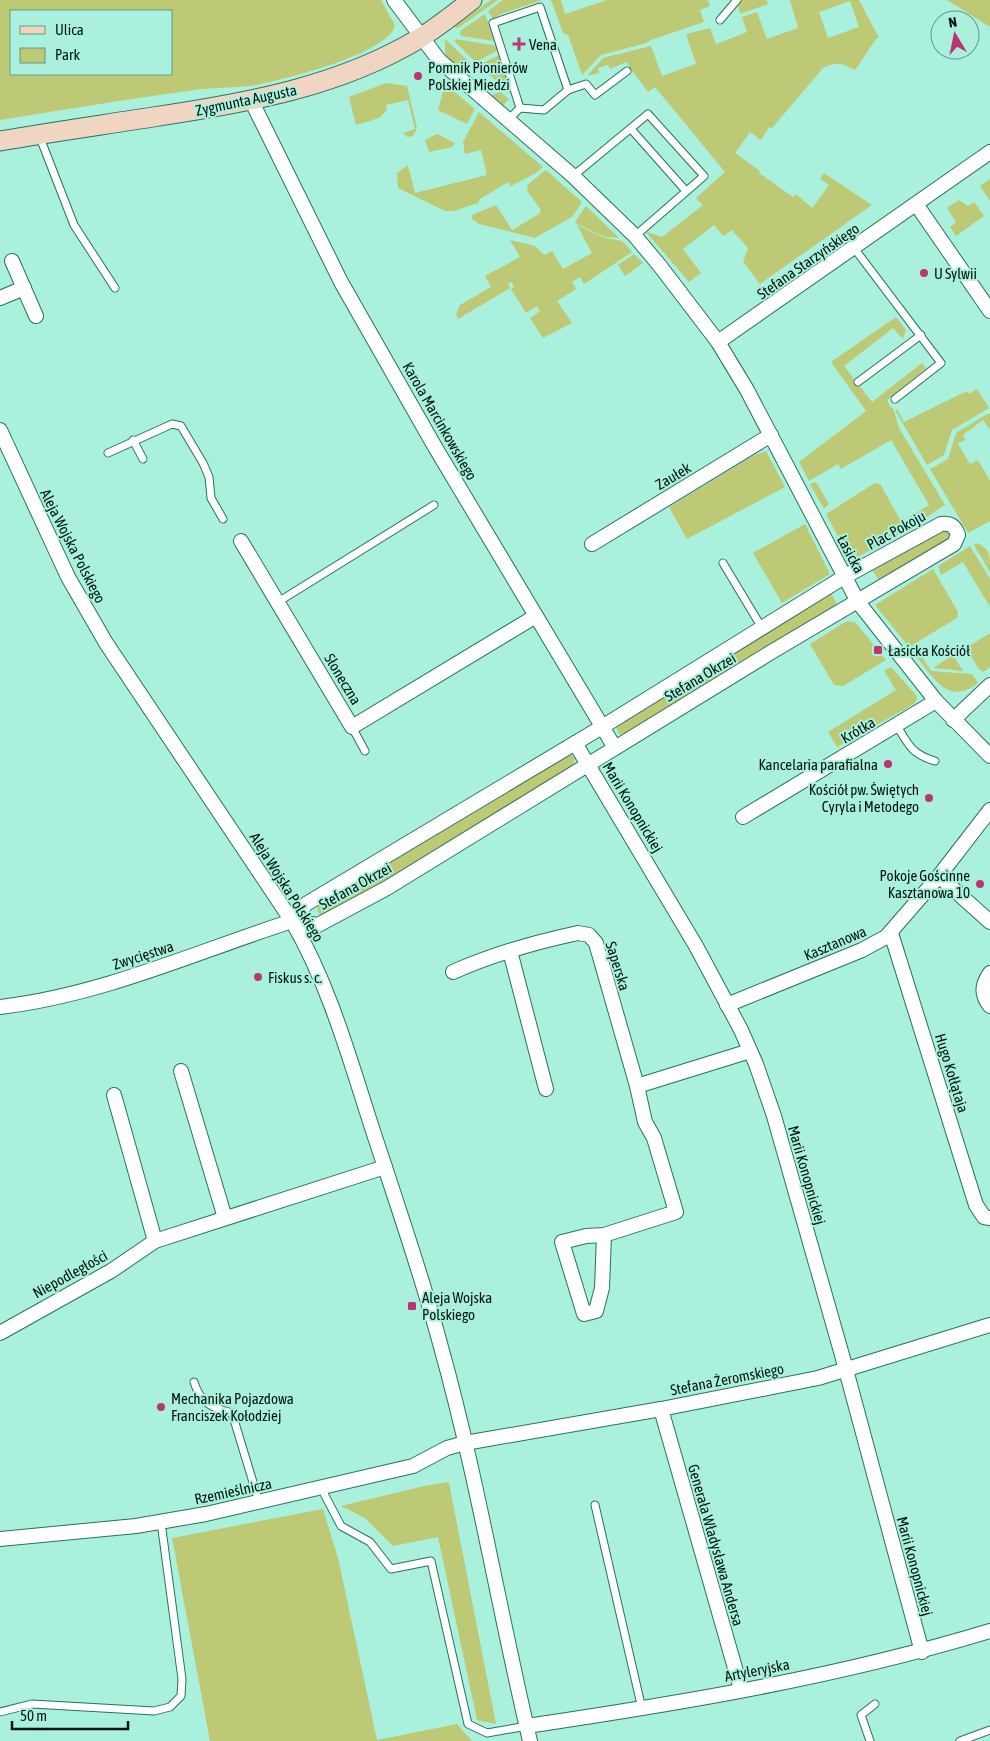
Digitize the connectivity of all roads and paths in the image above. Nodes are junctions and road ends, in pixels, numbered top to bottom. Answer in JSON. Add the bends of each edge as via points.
{"nodes":[{"id":1,"x":394,"y":0,"type":"edge"},
{"id":2,"x":472,"y":0,"type":"edge"},
{"id":3,"x":738,"y":0,"type":"edge"},
{"id":4,"x":720,"y":20,"type":"dead end"},
{"id":5,"x":421,"y":38,"type":"junction"},
{"id":6,"x":627,"y":71,"type":"dead end"},
{"id":7,"x":568,"y":90,"type":"junction"},
{"id":8,"x":252,"y":102,"type":"junction"},
{"id":9,"x":520,"y":108,"type":"junction"},
{"id":10,"x":508,"y":120,"type":"junction"},
{"id":11,"x":631,"y":129,"type":"junction"},
{"id":12,"x":39,"y":134,"type":"junction"},
{"id":13,"x":0,"y":141,"type":"edge"},
{"id":14,"x":990,"y":152,"type":"edge"},
{"id":15,"x":573,"y":176,"type":"junction"},
{"id":16,"x":686,"y":191,"type":"junction"},
{"id":17,"x":916,"y":204,"type":"junction"},
{"id":18,"x":635,"y":236,"type":"junction"},
{"id":19,"x":854,"y":248,"type":"junction"},
{"id":20,"x":12,"y":261,"type":"dead end"},
{"id":21,"x":24,"y":288,"type":"junction"},
{"id":22,"x":115,"y":288,"type":"dead end"},
{"id":23,"x":0,"y":298,"type":"edge"},
{"id":24,"x":990,"y":311,"type":"edge"},
{"id":25,"x":36,"y":316,"type":"dead end"},
{"id":26,"x":920,"y":335,"type":"junction"},
{"id":27,"x":718,"y":342,"type":"junction"},
{"id":28,"x":858,"y":382,"type":"dead end"},
{"id":29,"x":895,"y":399,"type":"dead end"},
{"id":30,"x":0,"y":430,"type":"edge"},
{"id":31,"x":771,"y":435,"type":"junction"},
{"id":32,"x":133,"y":440,"type":"junction"},
{"id":33,"x":108,"y":453,"type":"dead end"},
{"id":34,"x":143,"y":459,"type":"dead end"},
{"id":35,"x":434,"y":505,"type":"dead end"},
{"id":36,"x":223,"y":519,"type":"dead end"},
{"id":37,"x":241,"y":541,"type":"dead end"},
{"id":38,"x":592,"y":544,"type":"dead end"},
{"id":39,"x":723,"y":562,"type":"dead end"},
{"id":40,"x":844,"y":577,"type":"junction"},
{"id":41,"x":278,"y":602,"type":"junction"},
{"id":42,"x":858,"y":602,"type":"junction"},
{"id":43,"x":536,"y":616,"type":"junction"},
{"id":44,"x":762,"y":628,"type":"junction"},
{"id":45,"x":990,"y":686,"type":"edge"},
{"id":46,"x":936,"y":701,"type":"junction"},
{"id":47,"x":953,"y":720,"type":"junction"},
{"id":48,"x":897,"y":726,"type":"junction"},
{"id":49,"x":352,"y":727,"type":"junction"},
{"id":50,"x":602,"y":728,"type":"junction"},
{"id":51,"x":575,"y":743,"type":"junction"},
{"id":52,"x":615,"y":748,"type":"junction"},
{"id":53,"x":365,"y":751,"type":"dead end"},
{"id":54,"x":990,"y":756,"type":"edge"},
{"id":55,"x":935,"y":761,"type":"dead end"},
{"id":56,"x":589,"y":765,"type":"junction"},
{"id":57,"x":990,"y":810,"type":"edge"},
{"id":58,"x":743,"y":817,"type":"dead end"},
{"id":59,"x":939,"y":876,"type":"junction"},
{"id":60,"x":292,"y":921,"type":"junction"},
{"id":61,"x":990,"y":922,"type":"edge"},
{"id":62,"x":891,"y":932,"type":"junction"},
{"id":63,"x":510,"y":951,"type":"junction"},
{"id":64,"x":453,"y":972,"type":"dead end"},
{"id":65,"x":990,"y":973,"type":"edge"},
{"id":66,"x":727,"y":1005,"type":"junction"},
{"id":67,"x":990,"y":1006,"type":"edge"},
{"id":68,"x":0,"y":1007,"type":"edge"},
{"id":69,"x":750,"y":1051,"type":"junction"},
{"id":70,"x":181,"y":1071,"type":"dead end"},
{"id":71,"x":637,"y":1086,"type":"junction"},
{"id":72,"x":546,"y":1089,"type":"dead end"},
{"id":73,"x":114,"y":1095,"type":"dead end"},
{"id":74,"x":385,"y":1167,"type":"junction"},
{"id":75,"x":225,"y":1218,"type":"junction"},
{"id":76,"x":990,"y":1218,"type":"edge"},
{"id":77,"x":604,"y":1234,"type":"junction"},
{"id":78,"x":155,"y":1242,"type":"junction"},
{"id":79,"x":990,"y":1325,"type":"edge"},
{"id":80,"x":0,"y":1333,"type":"edge"},
{"id":81,"x":845,"y":1369,"type":"junction"},
{"id":82,"x":194,"y":1382,"type":"dead end"},
{"id":83,"x":661,"y":1409,"type":"junction"},
{"id":84,"x":465,"y":1443,"type":"junction"},
{"id":85,"x":321,"y":1488,"type":"junction"},
{"id":86,"x":259,"y":1502,"type":"junction"},
{"id":87,"x":595,"y":1504,"type":"dead end"},
{"id":88,"x":161,"y":1522,"type":"junction"},
{"id":89,"x":0,"y":1539,"type":"edge"},
{"id":90,"x":990,"y":1631,"type":"edge"},
{"id":91,"x":922,"y":1652,"type":"junction"},
{"id":92,"x":740,"y":1690,"type":"junction"},
{"id":93,"x":874,"y":1704,"type":"dead end"},
{"id":94,"x":642,"y":1709,"type":"junction"},
{"id":95,"x":0,"y":1712,"type":"edge"},
{"id":96,"x":527,"y":1726,"type":"junction"},
{"id":97,"x":990,"y":1730,"type":"edge"},
{"id":98,"x":530,"y":1741,"type":"edge"},
{"id":99,"x":870,"y":1741,"type":"edge"},
{"id":100,"x":960,"y":1741,"type":"edge"}],
"edges":[{"from":1,"to":5,"type":"street","name":"Łasicka"},
{"from":2,"to":5,"type":"street","name":"Zygmunta Augusta"},
{"from":3,"to":4,"type":"lane"},
{"from":5,"to":8,"type":"street","name":"Zygmunta Augusta","via":[[346,73]]},
{"from":5,"to":10,"type":"street","name":"Łasicka","via":[[439,60]]},
{"from":6,"to":7,"type":"lane","via":[[595,95],[586,84]]},
{"from":7,"to":9,"type":"lane","via":[[544,110]]},
{"from":7,"to":9,"type":"lane","via":[[540,8],[493,23]]},
{"from":8,"to":12,"type":"street","name":"Zygmunta Augusta"},
{"from":8,"to":43,"type":"street","name":"Karola Marcinkowskiego","via":[[341,282]]},
{"from":9,"to":10,"type":"lane"},
{"from":10,"to":15,"type":"street","name":"Łasicka"},
{"from":11,"to":15,"type":"lane"},
{"from":11,"to":16,"type":"lane"},
{"from":11,"to":16,"type":"lane","via":[[648,114],[692,162],[704,176]]},
{"from":12,"to":13,"type":"street","name":"Zygmunta Augusta"},
{"from":12,"to":22,"type":"lane","via":[[74,225]]},
{"from":14,"to":17,"type":"street","name":"Stefana Starzyńskiego"},
{"from":15,"to":18,"type":"street","name":"Łasicka"},
{"from":16,"to":18,"type":"lane"},
{"from":17,"to":19,"type":"street","name":"Stefana Starzyńskiego"},
{"from":17,"to":24,"type":"street"},
{"from":18,"to":27,"type":"street","name":"Łasicka"},
{"from":19,"to":26,"type":"lane"},
{"from":19,"to":27,"type":"street","name":"Stefana Starzyńskiego"},
{"from":20,"to":21,"type":"street"},
{"from":21,"to":23,"type":"street"},
{"from":21,"to":25,"type":"street"},
{"from":26,"to":28,"type":"lane"},
{"from":26,"to":29,"type":"lane","via":[[941,363]]},
{"from":27,"to":31,"type":"street","name":"Łasicka"},
{"from":30,"to":60,"type":"street","name":"Aleja Wojska Polskiego","via":[[68,577],[106,643]]},
{"from":31,"to":38,"type":"street","name":"Zaułek"},
{"from":31,"to":40,"type":"street","name":"Łasicka"},
{"from":32,"to":33,"type":"lane"},
{"from":32,"to":34,"type":"lane"},
{"from":32,"to":36,"type":"lane","via":[[172,424],[181,426],[203,462],[209,477],[210,498]]},
{"from":35,"to":41,"type":"lane"},
{"from":37,"to":41,"type":"street","name":"Słoneczna"},
{"from":39,"to":44,"type":"lane"},
{"from":40,"to":42,"type":"street","name":"Łasicka"},
{"from":40,"to":42,"type":"street","name":"Plac Pokoju","via":[[941,524],[949,523],[956,528],[958,535],[954,544]]},
{"from":40,"to":44,"type":"street","name":"Stefana Okrzei"},
{"from":41,"to":49,"type":"street","name":"Słoneczna"},
{"from":42,"to":46,"type":"street","name":"Łasicka"},
{"from":42,"to":52,"type":"street","name":"Stefana Okrzei"},
{"from":43,"to":49,"type":"street","name":"Słoneczna"},
{"from":43,"to":50,"type":"street","name":"Karola Marcinkowskiego"},
{"from":44,"to":50,"type":"street","name":"Stefana Okrzei"},
{"from":45,"to":47,"type":"street"},
{"from":46,"to":47,"type":"street","name":"Łasicka"},
{"from":46,"to":48,"type":"street","name":"Krótka"},
{"from":47,"to":54,"type":"street","name":"Łasicka"},
{"from":48,"to":55,"type":"lane","via":[[914,752]]},
{"from":48,"to":58,"type":"street","name":"Krótka"},
{"from":49,"to":53,"type":"lane"},
{"from":50,"to":51,"type":"street","name":"Stefana Okrzei"},
{"from":50,"to":52,"type":"street","name":"Karola Marcinkowskiego"},
{"from":51,"to":56,"type":"street","name":"Marii Konopnickiej"},
{"from":51,"to":60,"type":"street","name":"Stefana Okrzei","via":[[306,904]]},
{"from":52,"to":56,"type":"street","name":"Stefana Okrzei"},
{"from":56,"to":60,"type":"street","name":"Stefana Okrzei","via":[[387,888],[318,925]]},
{"from":56,"to":66,"type":"street","name":"Marii Konopnickiej","via":[[672,903]]},
{"from":57,"to":59,"type":"street","name":"Kasztanowa"},
{"from":59,"to":61,"type":"street"},
{"from":59,"to":62,"type":"street","name":"Kasztanowa"},
{"from":60,"to":68,"type":"street","name":"Zwycięstwa","via":[[131,977],[61,996]]},
{"from":60,"to":74,"type":"street","name":"Aleja Wojska Polskiego","via":[[306,945],[335,1015]]},
{"from":62,"to":66,"type":"street","name":"Kasztanowa","via":[[876,944]]},
{"from":62,"to":76,"type":"street","name":"Hugo Kołłątaja","via":[[976,1205],[984,1216]]},
{"from":63,"to":64,"type":"street","name":"Saperska"},
{"from":63,"to":71,"type":"street","name":"Saperska","via":[[578,933],[588,935],[596,943]]},
{"from":63,"to":72,"type":"street"},
{"from":65,"to":67,"type":"street","via":[[983,991]]},
{"from":66,"to":69,"type":"street","name":"Marii Konopnickiej"},
{"from":69,"to":71,"type":"street"},
{"from":69,"to":81,"type":"street","name":"Marii Konopnickiej","via":[[774,1116]]},
{"from":70,"to":75,"type":"street"},
{"from":71,"to":77,"type":"street","name":"Saperska","via":[[645,1122],[654,1138],[676,1212]]},
{"from":73,"to":78,"type":"street"},
{"from":74,"to":75,"type":"street","name":"Niepodległości"},
{"from":74,"to":84,"type":"street","name":"Aleja Wojska Polskiego","via":[[441,1347]]},
{"from":75,"to":78,"type":"street","name":"Niepodległości"},
{"from":77,"to":77,"type":"street","name":"Saperska","via":[[602,1288],[596,1312],[584,1314],[562,1242]]},
{"from":78,"to":80,"type":"street","name":"Niepodległości","via":[[111,1271]]},
{"from":79,"to":81,"type":"street","name":"Stefana Żeromskiego"},
{"from":81,"to":83,"type":"street","name":"Stefana Żeromskiego","via":[[818,1378]]},
{"from":81,"to":91,"type":"street","name":"Marii Konopnickiej"},
{"from":82,"to":86,"type":"lane","via":[[203,1401],[232,1413]]},
{"from":83,"to":84,"type":"street","name":"Stefana Żeromskiego"},
{"from":83,"to":92,"type":"street","name":"Generała Władysława Andersa"},
{"from":84,"to":85,"type":"street","name":"Rzemieślnicza","via":[[447,1448],[413,1466]]},
{"from":84,"to":96,"type":"street","name":"Aleja Wojska Polskiego"},
{"from":85,"to":86,"type":"street","name":"Rzemieślnicza"},
{"from":85,"to":96,"type":"lane","via":[[342,1526],[370,1542],[391,1569],[431,1561],[468,1724],[486,1734]]},
{"from":86,"to":88,"type":"street","name":"Rzemieślnicza"},
{"from":87,"to":94,"type":"lane"},
{"from":88,"to":89,"type":"street","name":"Rzemieślnicza"},
{"from":88,"to":95,"type":"lane","via":[[182,1679],[181,1696],[170,1707],[154,1711],[32,1704]]},
{"from":90,"to":91,"type":"street","name":"Artyleryjska"},
{"from":91,"to":92,"type":"street","name":"Artyleryjska"},
{"from":92,"to":94,"type":"street","name":"Artyleryjska"},
{"from":93,"to":99,"type":"lane","via":[[861,1715]]},
{"from":94,"to":96,"type":"street","name":"Artyleryjska"},
{"from":96,"to":98,"type":"street","name":"Aleja Wojska Polskiego"},
{"from":97,"to":100,"type":"lane"}]}
